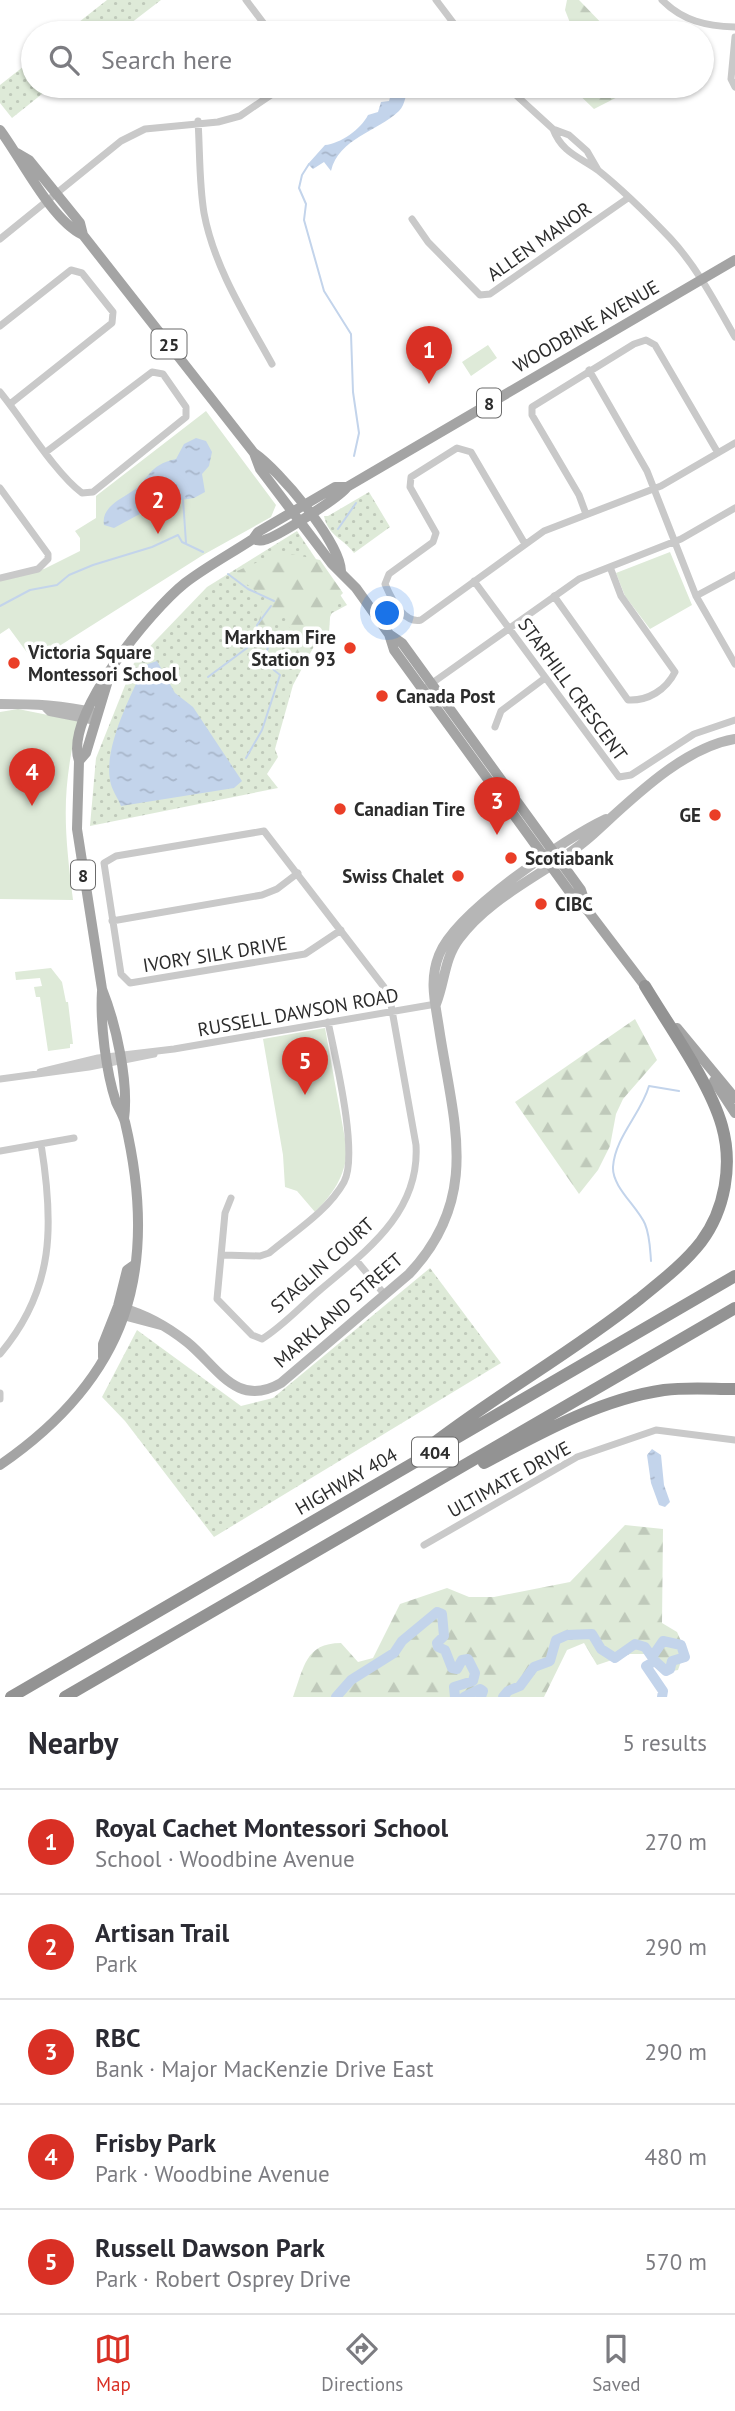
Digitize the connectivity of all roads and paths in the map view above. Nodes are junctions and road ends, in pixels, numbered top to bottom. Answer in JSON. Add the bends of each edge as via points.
{"nodes":[{"id":1,"x":246,"y":0,"type":"edge"},
{"id":2,"x":436,"y":0,"type":"edge"},
{"id":3,"x":662,"y":0,"type":"edge"},
{"id":4,"x":262,"y":21,"type":"edge"},
{"id":5,"x":452,"y":21,"type":"edge"},
{"id":6,"x":695,"y":21,"type":"edge"},
{"id":7,"x":714,"y":26,"type":"edge"},
{"id":8,"x":735,"y":27,"type":"edge"},
{"id":9,"x":735,"y":37,"type":"edge"},
{"id":10,"x":735,"y":87,"type":"edge"},
{"id":11,"x":266,"y":98,"type":"edge"},
{"id":12,"x":519,"y":98,"type":"edge"},
{"id":13,"x":198,"y":121,"type":"junction"},
{"id":14,"x":553,"y":129,"type":"junction"},
{"id":15,"x":0,"y":130,"type":"edge"},
{"id":16,"x":598,"y":171,"type":"junction"},
{"id":17,"x":53,"y":198,"type":"junction"},
{"id":18,"x":628,"y":198,"type":"junction"},
{"id":19,"x":412,"y":219,"type":"dead end"},
{"id":20,"x":0,"y":239,"type":"edge"},
{"id":21,"x":735,"y":260,"type":"edge"},
{"id":22,"x":702,"y":279,"type":"junction"},
{"id":23,"x":0,"y":326,"type":"edge"},
{"id":24,"x":735,"y":337,"type":"edge"},
{"id":25,"x":272,"y":364,"type":"dead end"},
{"id":26,"x":589,"y":370,"type":"junction"},
{"id":27,"x":0,"y":392,"type":"edge"},
{"id":28,"x":10,"y":404,"type":"junction"},
{"id":29,"x":735,"y":443,"type":"edge"},
{"id":30,"x":46,"y":452,"type":"junction"},
{"id":31,"x":718,"y":453,"type":"junction"},
{"id":32,"x":0,"y":488,"type":"edge"},
{"id":33,"x":654,"y":488,"type":"junction"},
{"id":34,"x":735,"y":508,"type":"edge"},
{"id":35,"x":301,"y":513,"type":"junction"},
{"id":36,"x":586,"y":514,"type":"junction"},
{"id":37,"x":674,"y":542,"type":"junction"},
{"id":38,"x":525,"y":544,"type":"junction"},
{"id":39,"x":610,"y":567,"type":"junction"},
{"id":40,"x":735,"y":575,"type":"edge"},
{"id":41,"x":0,"y":578,"type":"edge"},
{"id":42,"x":474,"y":581,"type":"junction"},
{"id":43,"x":554,"y":596,"type":"junction"},
{"id":44,"x":696,"y":596,"type":"junction"},
{"id":45,"x":509,"y":629,"type":"junction"},
{"id":46,"x":735,"y":664,"type":"edge"},
{"id":47,"x":545,"y":678,"type":"junction"},
{"id":48,"x":427,"y":686,"type":"junction"},
{"id":49,"x":0,"y":704,"type":"edge"},
{"id":50,"x":90,"y":716,"type":"junction"},
{"id":51,"x":735,"y":720,"type":"edge"},
{"id":52,"x":495,"y":727,"type":"dead end"},
{"id":53,"x":735,"y":739,"type":"edge"},
{"id":54,"x":552,"y":858,"type":"junction"},
{"id":55,"x":104,"y":863,"type":"joint"},
{"id":56,"x":298,"y":873,"type":"junction"},
{"id":57,"x":112,"y":921,"type":"junction"},
{"id":58,"x":341,"y":930,"type":"junction"},
{"id":59,"x":645,"y":986,"type":"junction"},
{"id":60,"x":436,"y":1004,"type":"junction"},
{"id":61,"x":393,"y":1012,"type":"junction"},
{"id":62,"x":328,"y":1023,"type":"junction"},
{"id":63,"x":114,"y":1059,"type":"junction"},
{"id":64,"x":704,"y":1063,"type":"junction"},
{"id":65,"x":0,"y":1079,"type":"edge"},
{"id":66,"x":735,"y":1098,"type":"edge"},
{"id":67,"x":735,"y":1113,"type":"edge"},
{"id":68,"x":74,"y":1138,"type":"dead end"},
{"id":69,"x":41,"y":1144,"type":"junction"},
{"id":70,"x":0,"y":1151,"type":"edge"},
{"id":71,"x":231,"y":1199,"type":"dead end"},
{"id":72,"x":223,"y":1255,"type":"junction"},
{"id":73,"x":355,"y":1260,"type":"junction"},
{"id":74,"x":735,"y":1276,"type":"edge"},
{"id":75,"x":385,"y":1294,"type":"junction"},
{"id":76,"x":735,"y":1308,"type":"edge"},
{"id":77,"x":122,"y":1311,"type":"junction"},
{"id":78,"x":0,"y":1354,"type":"edge"},
{"id":79,"x":735,"y":1389,"type":"edge"},
{"id":80,"x":735,"y":1440,"type":"edge"},
{"id":81,"x":0,"y":1465,"type":"edge"},
{"id":82,"x":383,"y":1482,"type":"junction"},
{"id":83,"x":424,"y":1545,"type":"dead end"},
{"id":84,"x":313,"y":1553,"type":"junction"},
{"id":85,"x":11,"y":1697,"type":"edge"},
{"id":86,"x":65,"y":1697,"type":"edge"}],
"edges":[{"from":1,"to":4,"type":"street"},
{"from":2,"to":5,"type":"street"},
{"from":3,"to":6,"type":"street","via":[[674,12]]},
{"from":7,"to":8,"type":"street"},
{"from":9,"to":10,"type":"street"},
{"from":11,"to":13,"type":"street","via":[[240,116]]},
{"from":12,"to":14,"type":"street"},
{"from":13,"to":17,"type":"street","via":[[145,129],[121,141]]},
{"from":13,"to":25,"type":"street","via":[[204,212],[212,243]]},
{"from":14,"to":16,"type":"street","via":[[571,155]]},
{"from":14,"to":16,"type":"street","via":[[569,135],[587,151]]},
{"from":15,"to":17,"type":"main road","number":"25","via":[[17,153],[29,160]]},
{"from":16,"to":18,"type":"street"},
{"from":17,"to":20,"type":"street"},
{"from":17,"to":35,"type":"main road","number":"25","via":[[80,223],[83,235],[254,453],[260,469]]},
{"from":18,"to":19,"type":"street","name":"ALLEN MANOR","via":[[490,294],[480,295]]},
{"from":18,"to":22,"type":"street","via":[[671,239]]},
{"from":21,"to":22,"type":"main road","name":"WOODBINE AVENUE","number":"8"},
{"from":22,"to":24,"type":"street"},
{"from":22,"to":35,"type":"main road","name":"WOODBINE AVENUE","number":"8","via":[[347,486],[340,496]]},
{"from":23,"to":28,"type":"street","via":[[77,269],[114,316],[112,323]]},
{"from":26,"to":31,"type":"street","via":[[634,344],[651,341]]},
{"from":26,"to":33,"type":"street"},
{"from":26,"to":36,"type":"street","via":[[532,407]]},
{"from":27,"to":28,"type":"street"},
{"from":28,"to":30,"type":"street"},
{"from":29,"to":31,"type":"street"},
{"from":30,"to":30,"type":"street","via":[[76,488],[93,492],[186,418],[186,407],[163,374],[152,372]]},
{"from":31,"to":33,"type":"street"},
{"from":32,"to":41,"type":"street","via":[[48,554],[38,569]]},
{"from":33,"to":36,"type":"street"},
{"from":33,"to":37,"type":"street"},
{"from":34,"to":37,"type":"street"},
{"from":35,"to":48,"type":"main road","number":"25","via":[[341,559],[341,571],[389,634],[394,650]]},
{"from":35,"to":50,"type":"main road","name":"WOODBINE AVENUE","number":"8","via":[[258,532],[163,603],[96,690]]},
{"from":36,"to":38,"type":"street"},
{"from":37,"to":39,"type":"street"},
{"from":37,"to":44,"type":"street"},
{"from":38,"to":42,"type":"street"},
{"from":38,"to":42,"type":"street","via":[[468,449],[457,448],[414,472],[410,486],[435,528],[435,538],[384,580],[386,589],[410,620],[421,620]]},
{"from":39,"to":43,"type":"street","via":[[579,579]]},
{"from":39,"to":43,"type":"street","via":[[621,596],[675,672],[668,685],[641,700],[628,699]]},
{"from":40,"to":44,"type":"street"},
{"from":42,"to":45,"type":"street","name":"STARHILL CRESCENT"},
{"from":43,"to":45,"type":"street"},
{"from":44,"to":46,"type":"street"},
{"from":45,"to":47,"type":"street","name":"STARHILL CRESCENT"},
{"from":45,"to":48,"type":"street"},
{"from":47,"to":51,"type":"street","name":"STARHILL CRESCENT","via":[[619,777],[631,775],[698,732]]},
{"from":47,"to":52,"type":"street","via":[[500,711]]},
{"from":48,"to":54,"type":"main road","number":"25"},
{"from":49,"to":50,"type":"street","via":[[53,703]]},
{"from":50,"to":63,"type":"main road","name":"WOODBINE AVENUE","number":"8","via":[[76,752],[77,829],[102,989],[100,1012]]},
{"from":53,"to":54,"type":"street","name":"MARKLAND STREET","via":[[699,751],[606,818],[590,836]]},
{"from":54,"to":59,"type":"main road","number":"25","via":[[581,891],[588,911]]},
{"from":54,"to":60,"type":"street","name":"MARKLAND STREET","via":[[474,909],[451,933],[437,963],[432,993]]},
{"from":55,"to":56,"type":"street","name":"STAGLIN COURT","via":[[116,856],[261,831]]},
{"from":55,"to":57,"type":"street","name":"IVORY SILK DRIVE"},
{"from":56,"to":57,"type":"street","via":[[262,895]]},
{"from":56,"to":58,"type":"street","name":"STAGLIN COURT"},
{"from":57,"to":58,"type":"street","name":"IVORY SILK DRIVE","via":[[122,977],[133,983],[305,954]]},
{"from":58,"to":61,"type":"street","name":"STAGLIN COURT","via":[[388,994]]},
{"from":59,"to":64,"type":"main road","number":"25"},
{"from":59,"to":82,"type":"highway","via":[[722,1125],[727,1177],[719,1211],[680,1266],[615,1318],[440,1437]]},
{"from":60,"to":61,"type":"street","name":"RUSSELL DAWSON ROAD"},
{"from":60,"to":75,"type":"street","name":"MARKLAND STREET","via":[[458,1138],[456,1183],[435,1241]]},
{"from":61,"to":62,"type":"street","name":"RUSSELL DAWSON ROAD"},
{"from":61,"to":73,"type":"street","name":"STAGLIN COURT","via":[[415,1138],[413,1186],[402,1209]]},
{"from":62,"to":63,"type":"street","name":"RUSSELL DAWSON ROAD"},
{"from":62,"to":72,"type":"street","via":[[350,1147],[346,1176],[324,1206],[269,1253]]},
{"from":63,"to":65,"type":"street","name":"RUSSELL DAWSON ROAD"},
{"from":63,"to":77,"type":"main road","name":"WOODBINE AVENUE","number":"8","via":[[126,1101],[124,1119],[138,1207],[134,1265],[127,1270]]},
{"from":64,"to":66,"type":"main road","number":"25"},
{"from":64,"to":67,"type":"main road","number":"25"},
{"from":68,"to":69,"type":"street"},
{"from":69,"to":70,"type":"street"},
{"from":69,"to":78,"type":"street","via":[[50,1204],[48,1250],[31,1308]]},
{"from":71,"to":72,"type":"street","name":"STAGLIN COURT","via":[[225,1213]]},
{"from":72,"to":73,"type":"street","name":"STAGLIN COURT","via":[[217,1299],[258,1339]]},
{"from":73,"to":75,"type":"street"},
{"from":74,"to":82,"type":"highway","name":"HIGHWAY 404","number":"404"},
{"from":75,"to":77,"type":"street","name":"MARKLAND STREET","via":[[281,1383],[260,1390],[227,1382],[195,1349],[161,1325]]},
{"from":76,"to":84,"type":"highway","number":"404"},
{"from":77,"to":81,"type":"main road","name":"WOODBINE AVENUE","number":"8","via":[[86,1385],[44,1433]]},
{"from":79,"to":84,"type":"highway","via":[[668,1389],[596,1409]]},
{"from":80,"to":83,"type":"street","name":"ULTIMATE DRIVE","via":[[656,1430],[577,1457]]},
{"from":82,"to":85,"type":"highway","name":"HIGHWAY 404","number":"404"},
{"from":84,"to":86,"type":"highway","number":"404"}]}
